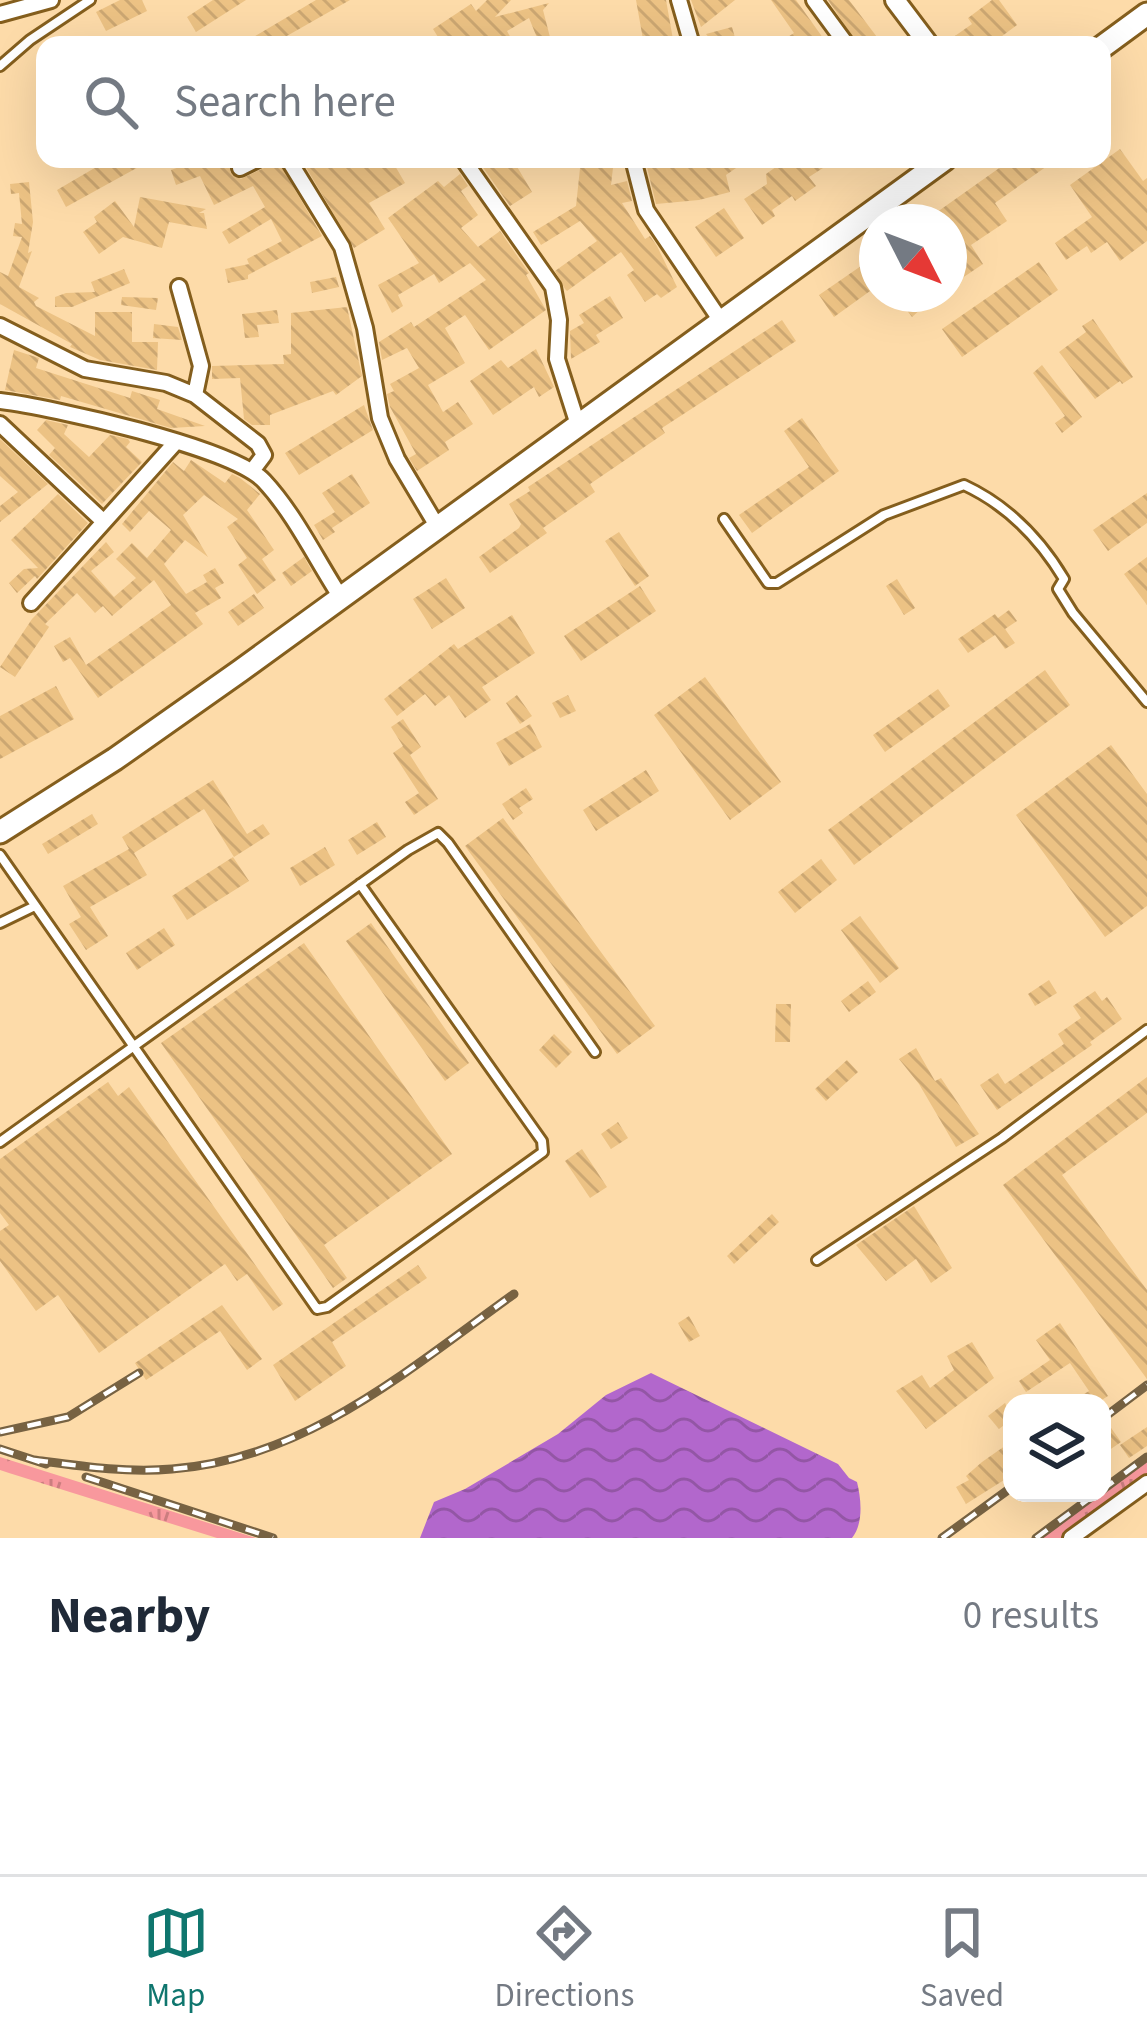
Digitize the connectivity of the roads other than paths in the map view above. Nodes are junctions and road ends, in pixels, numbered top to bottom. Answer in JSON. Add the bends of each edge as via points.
{"nodes":[{"id":1,"x":51,"y":0,"type":"edge"},
{"id":2,"x":90,"y":0,"type":"edge"},
{"id":3,"x":679,"y":0,"type":"edge"},
{"id":4,"x":814,"y":0,"type":"edge"},
{"id":5,"x":896,"y":0,"type":"edge"},
{"id":6,"x":0,"y":14,"type":"edge"},
{"id":7,"x":1147,"y":14,"type":"edge"},
{"id":8,"x":689,"y":36,"type":"edge"},
{"id":9,"x":840,"y":36,"type":"edge"},
{"id":10,"x":922,"y":36,"type":"edge"},
{"id":11,"x":1111,"y":40,"type":"edge"},
{"id":12,"x":0,"y":66,"type":"edge"},
{"id":13,"x":294,"y":168,"type":"edge"},
{"id":14,"x":470,"y":168,"type":"edge"},
{"id":15,"x":636,"y":168,"type":"edge"},
{"id":16,"x":927,"y":168,"type":"edge"},
{"id":17,"x":179,"y":286,"type":"dead end"},
{"id":18,"x":721,"y":320,"type":"junction"},
{"id":19,"x":0,"y":326,"type":"edge"},
{"id":20,"x":195,"y":394,"type":"junction"},
{"id":21,"x":0,"y":402,"type":"edge"},
{"id":22,"x":0,"y":424,"type":"edge"},
{"id":23,"x":578,"y":425,"type":"junction"},
{"id":24,"x":175,"y":443,"type":"junction"},
{"id":25,"x":252,"y":471,"type":"junction"},
{"id":26,"x":724,"y":519,"type":"dead end"},
{"id":27,"x":104,"y":522,"type":"junction"},
{"id":28,"x":437,"y":526,"type":"junction"},
{"id":29,"x":340,"y":596,"type":"junction"},
{"id":30,"x":31,"y":603,"type":"dead end"},
{"id":31,"x":1143,"y":689,"type":"edge"},
{"id":32,"x":1147,"y":702,"type":"edge"},
{"id":33,"x":0,"y":832,"type":"edge"},
{"id":34,"x":0,"y":854,"type":"edge"},
{"id":35,"x":360,"y":884,"type":"junction"},
{"id":36,"x":35,"y":906,"type":"junction"},
{"id":37,"x":0,"y":923,"type":"edge"},
{"id":38,"x":1147,"y":1030,"type":"edge"},
{"id":39,"x":132,"y":1048,"type":"junction"},
{"id":40,"x":595,"y":1052,"type":"dead end"},
{"id":41,"x":0,"y":1142,"type":"edge"},
{"id":42,"x":817,"y":1260,"type":"dead end"},
{"id":43,"x":1147,"y":1483,"type":"edge"},
{"id":44,"x":1071,"y":1538,"type":"edge"}],
"edges":[{"from":1,"to":6,"type":"street"},
{"from":2,"to":12,"type":"lane"},
{"from":3,"to":8,"type":"street"},
{"from":4,"to":9,"type":"street"},
{"from":5,"to":10,"type":"street"},
{"from":7,"to":11,"type":"main road"},
{"from":13,"to":28,"type":"street","via":[[342,247],[380,418]]},
{"from":14,"to":23,"type":"street","via":[[553,286],[557,359]]},
{"from":15,"to":18,"type":"street","via":[[646,210]]},
{"from":16,"to":18,"type":"main road"},
{"from":17,"to":20,"type":"street","via":[[201,366]]},
{"from":18,"to":23,"type":"main road"},
{"from":19,"to":20,"type":"street","via":[[85,369]]},
{"from":20,"to":25,"type":"street","via":[[259,444],[264,454]]},
{"from":21,"to":24,"type":"street"},
{"from":22,"to":27,"type":"street"},
{"from":23,"to":28,"type":"main road"},
{"from":24,"to":25,"type":"street"},
{"from":24,"to":27,"type":"street"},
{"from":25,"to":29,"type":"street"},
{"from":26,"to":31,"type":"lane","via":[[768,583],[777,583],[884,515],[964,485],[1012,515],[1048,552],[1073,613]]},
{"from":27,"to":30,"type":"street"},
{"from":28,"to":29,"type":"main road"},
{"from":29,"to":33,"type":"main road"},
{"from":31,"to":32,"type":"lane"},
{"from":34,"to":36,"type":"lane"},
{"from":35,"to":39,"type":"lane"},
{"from":35,"to":39,"type":"lane","via":[[542,1141],[542,1152],[327,1307],[310,1302]]},
{"from":35,"to":40,"type":"lane","via":[[437,833]]},
{"from":36,"to":37,"type":"lane"},
{"from":36,"to":39,"type":"lane"},
{"from":38,"to":42,"type":"lane"},
{"from":39,"to":41,"type":"lane"},
{"from":43,"to":44,"type":"street"}]}
